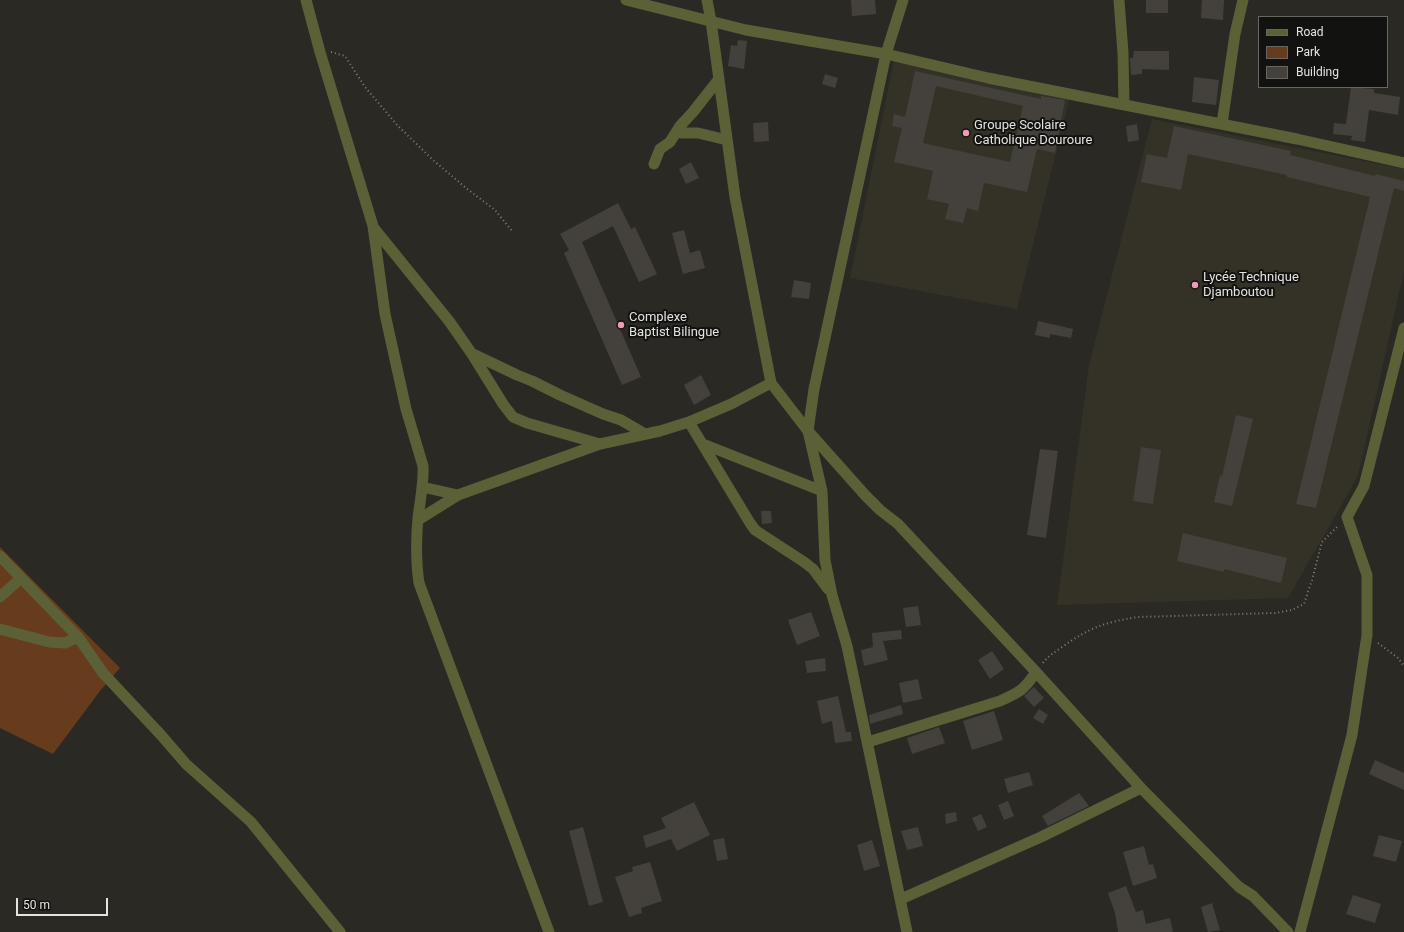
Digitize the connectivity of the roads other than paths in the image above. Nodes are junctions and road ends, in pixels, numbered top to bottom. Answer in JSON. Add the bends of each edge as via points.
{"nodes":[{"id":1,"x":306,"y":0,"type":"edge"},
{"id":2,"x":626,"y":0,"type":"edge"},
{"id":3,"x":707,"y":0,"type":"edge"},
{"id":4,"x":903,"y":0,"type":"edge"},
{"id":5,"x":1119,"y":0,"type":"edge"},
{"id":6,"x":1243,"y":0,"type":"edge"},
{"id":7,"x":711,"y":21,"type":"junction"},
{"id":8,"x":886,"y":54,"type":"junction"},
{"id":9,"x":719,"y":79,"type":"junction"},
{"id":10,"x":1124,"y":105,"type":"junction"},
{"id":11,"x":1222,"y":124,"type":"junction"},
{"id":12,"x":677,"y":132,"type":"junction"},
{"id":13,"x":728,"y":140,"type":"junction"},
{"id":14,"x":1404,"y":163,"type":"edge"},
{"id":15,"x":654,"y":164,"type":"dead end"},
{"id":16,"x":373,"y":226,"type":"junction"},
{"id":17,"x":1404,"y":328,"type":"edge"},
{"id":18,"x":472,"y":354,"type":"junction"},
{"id":19,"x":771,"y":383,"type":"junction"},
{"id":20,"x":689,"y":422,"type":"junction"},
{"id":21,"x":808,"y":431,"type":"junction"},
{"id":22,"x":645,"y":434,"type":"junction"},
{"id":23,"x":600,"y":444,"type":"junction"},
{"id":24,"x":703,"y":444,"type":"junction"},
{"id":25,"x":422,"y":487,"type":"junction"},
{"id":26,"x":822,"y":491,"type":"junction"},
{"id":27,"x":458,"y":496,"type":"junction"},
{"id":28,"x":418,"y":520,"type":"junction"},
{"id":29,"x":0,"y":556,"type":"edge"},
{"id":30,"x":21,"y":578,"type":"junction"},
{"id":31,"x":832,"y":595,"type":"junction"},
{"id":32,"x":0,"y":597,"type":"edge"},
{"id":33,"x":0,"y":629,"type":"edge"},
{"id":34,"x":78,"y":637,"type":"junction"},
{"id":35,"x":1036,"y":672,"type":"junction"},
{"id":36,"x":868,"y":742,"type":"junction"},
{"id":37,"x":1141,"y":788,"type":"junction"},
{"id":38,"x":900,"y":898,"type":"junction"},
{"id":39,"x":340,"y":932,"type":"edge"},
{"id":40,"x":549,"y":932,"type":"edge"},
{"id":41,"x":907,"y":932,"type":"edge"},
{"id":42,"x":1288,"y":932,"type":"edge"},
{"id":43,"x":1300,"y":932,"type":"edge"}],
"edges":[{"from":1,"to":16,"type":"street"},
{"from":2,"to":7,"type":"street"},
{"from":3,"to":7,"type":"street"},
{"from":4,"to":8,"type":"street"},
{"from":5,"to":10,"type":"street"},
{"from":6,"to":11,"type":"street","via":[[1235,34]]},
{"from":7,"to":8,"type":"street","via":[[746,30]]},
{"from":7,"to":9,"type":"street"},
{"from":8,"to":10,"type":"street","via":[[988,78]]},
{"from":8,"to":21,"type":"street","via":[[814,388]]},
{"from":9,"to":12,"type":"street"},
{"from":9,"to":13,"type":"street"},
{"from":10,"to":11,"type":"street"},
{"from":11,"to":14,"type":"street"},
{"from":12,"to":13,"type":"street","via":[[698,132]]},
{"from":12,"to":15,"type":"street","via":[[670,142],[660,149]]},
{"from":13,"to":19,"type":"street","via":[[735,197]]},
{"from":16,"to":18,"type":"street"},
{"from":16,"to":25,"type":"street","via":[[385,314],[406,409],[423,466]]},
{"from":17,"to":43,"type":"street","via":[[1364,486],[1347,517],[1367,575],[1367,635],[1352,735]]},
{"from":18,"to":22,"type":"street","via":[[560,396],[621,420]]},
{"from":18,"to":23,"type":"street","via":[[513,417]]},
{"from":19,"to":20,"type":"street"},
{"from":19,"to":21,"type":"street"},
{"from":20,"to":22,"type":"street"},
{"from":20,"to":24,"type":"street"},
{"from":21,"to":26,"type":"street"},
{"from":21,"to":35,"type":"street","via":[[865,495],[898,524]]},
{"from":22,"to":23,"type":"street"},
{"from":23,"to":27,"type":"street"},
{"from":24,"to":26,"type":"street"},
{"from":24,"to":31,"type":"street","via":[[755,530],[813,569]]},
{"from":25,"to":27,"type":"street"},
{"from":25,"to":28,"type":"street"},
{"from":26,"to":31,"type":"street","via":[[823,546]]},
{"from":27,"to":28,"type":"street"},
{"from":28,"to":40,"type":"street","via":[[419,583]]},
{"from":29,"to":30,"type":"street"},
{"from":30,"to":32,"type":"street"},
{"from":30,"to":34,"type":"street"},
{"from":31,"to":36,"type":"street","via":[[847,646]]},
{"from":33,"to":34,"type":"street","via":[[49,642],[65,643]]},
{"from":34,"to":39,"type":"street","via":[[103,673],[186,764],[251,822]]},
{"from":35,"to":36,"type":"street","via":[[1025,687],[1000,701]]},
{"from":35,"to":37,"type":"street"},
{"from":36,"to":38,"type":"street"},
{"from":37,"to":38,"type":"street","via":[[1041,838]]},
{"from":37,"to":42,"type":"street","via":[[1239,887],[1253,896]]},
{"from":38,"to":41,"type":"street"}]}
